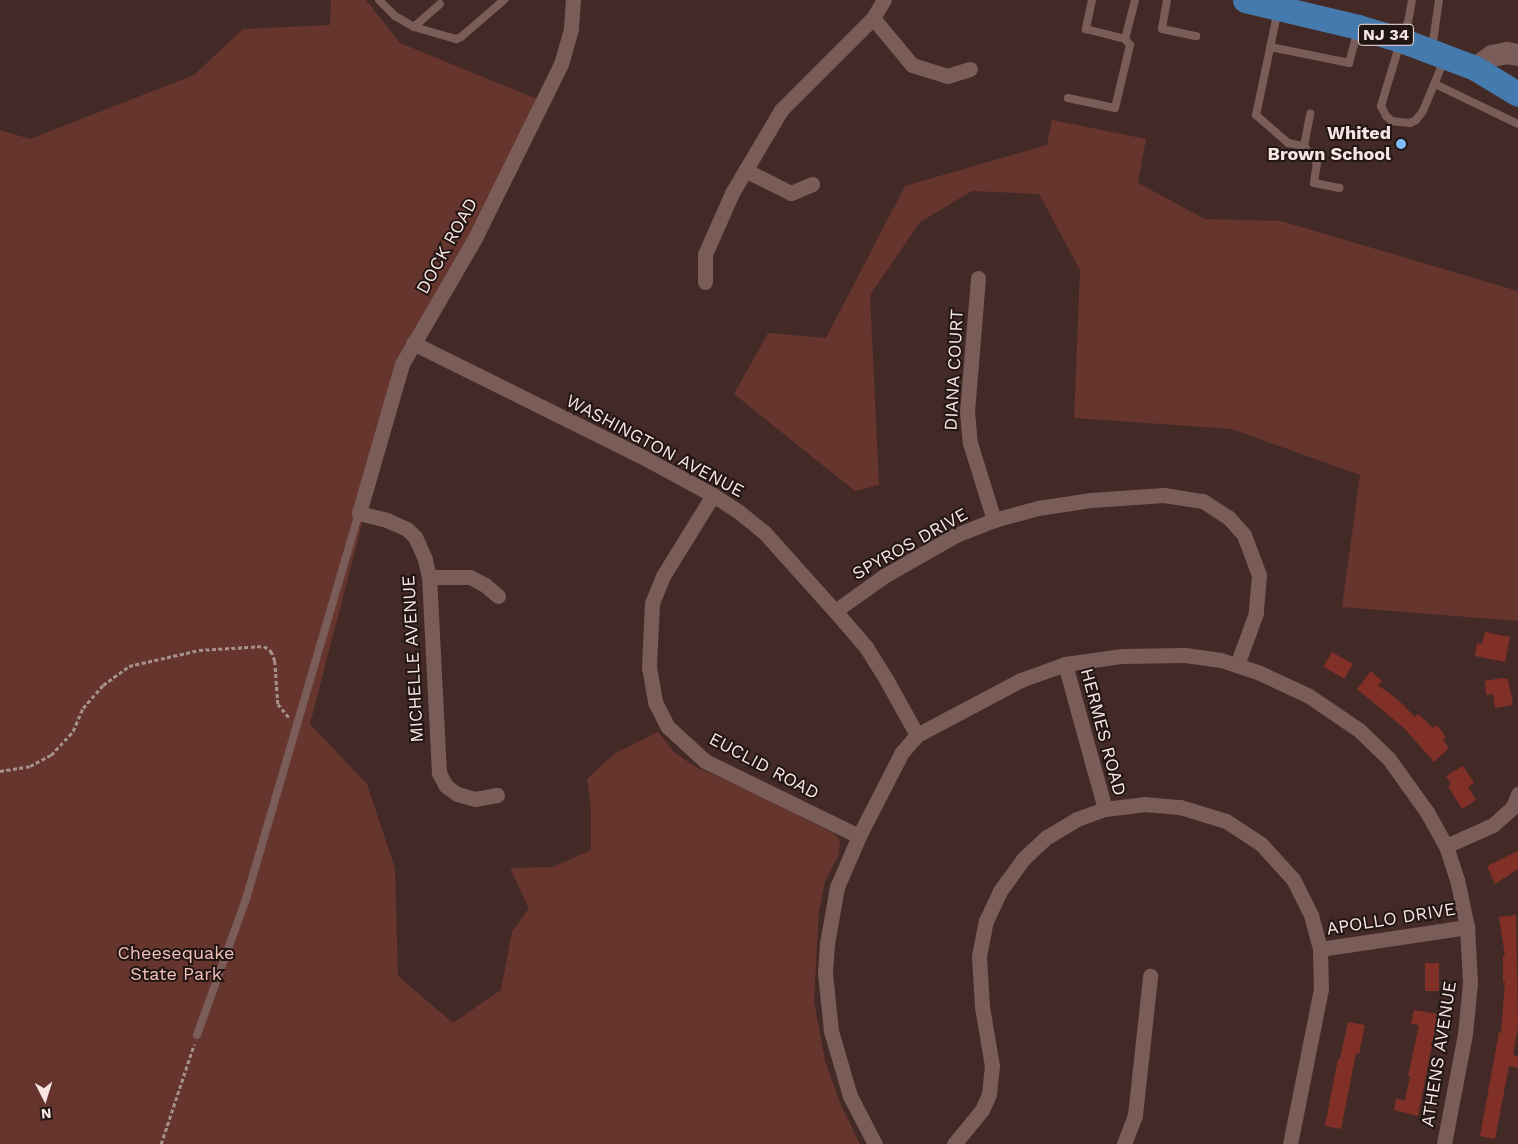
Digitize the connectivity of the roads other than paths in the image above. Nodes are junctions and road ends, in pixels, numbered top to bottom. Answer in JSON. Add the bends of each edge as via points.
{"nodes":[{"id":1,"x":379,"y":0,"type":"edge"},
{"id":2,"x":504,"y":0,"type":"edge"},
{"id":3,"x":573,"y":0,"type":"edge"},
{"id":4,"x":884,"y":0,"type":"edge"},
{"id":5,"x":1092,"y":0,"type":"edge"},
{"id":6,"x":1135,"y":0,"type":"edge"},
{"id":7,"x":1167,"y":0,"type":"edge"},
{"id":8,"x":1248,"y":0,"type":"edge"},
{"id":9,"x":1412,"y":0,"type":"edge"},
{"id":10,"x":1439,"y":0,"type":"edge"},
{"id":11,"x":440,"y":1,"type":"edge"},
{"id":12,"x":1286,"y":6,"type":"edge"},
{"id":13,"x":873,"y":18,"type":"junction"},
{"id":14,"x":1358,"y":26,"type":"junction"},
{"id":15,"x":414,"y":27,"type":"junction"},
{"id":16,"x":1196,"y":36,"type":"dead end"},
{"id":17,"x":1126,"y":39,"type":"junction"},
{"id":18,"x":1401,"y":40,"type":"junction"},
{"id":19,"x":1270,"y":47,"type":"junction"},
{"id":20,"x":1439,"y":53,"type":"junction"},
{"id":21,"x":1518,"y":55,"type":"edge"},
{"id":22,"x":1475,"y":68,"type":"junction"},
{"id":23,"x":970,"y":69,"type":"dead end"},
{"id":24,"x":1435,"y":84,"type":"junction"},
{"id":25,"x":1518,"y":94,"type":"edge"},
{"id":26,"x":1068,"y":98,"type":"dead end"},
{"id":27,"x":1310,"y":114,"type":"dead end"},
{"id":28,"x":1518,"y":124,"type":"edge"},
{"id":29,"x":1304,"y":146,"type":"junction"},
{"id":30,"x":745,"y":170,"type":"junction"},
{"id":31,"x":812,"y":184,"type":"dead end"},
{"id":32,"x":1340,"y":188,"type":"dead end"},
{"id":33,"x":978,"y":278,"type":"dead end"},
{"id":34,"x":706,"y":282,"type":"dead end"},
{"id":35,"x":413,"y":342,"type":"junction"},
{"id":36,"x":713,"y":495,"type":"junction"},
{"id":37,"x":358,"y":513,"type":"junction"},
{"id":38,"x":994,"y":520,"type":"junction"},
{"id":39,"x":429,"y":577,"type":"junction"},
{"id":40,"x":498,"y":596,"type":"dead end"},
{"id":41,"x":835,"y":611,"type":"junction"},
{"id":42,"x":1065,"y":664,"type":"junction"},
{"id":43,"x":1237,"y":665,"type":"junction"},
{"id":44,"x":916,"y":735,"type":"junction"},
{"id":45,"x":1518,"y":794,"type":"edge"},
{"id":46,"x":497,"y":795,"type":"dead end"},
{"id":47,"x":1105,"y":809,"type":"junction"},
{"id":48,"x":859,"y":836,"type":"junction"},
{"id":49,"x":1446,"y":846,"type":"junction"},
{"id":50,"x":1468,"y":926,"type":"junction"},
{"id":51,"x":1320,"y":949,"type":"junction"},
{"id":52,"x":1150,"y":976,"type":"dead end"},
{"id":53,"x":196,"y":1035,"type":"road end"},
{"id":54,"x":875,"y":1144,"type":"edge"},
{"id":55,"x":954,"y":1144,"type":"edge"},
{"id":56,"x":1124,"y":1144,"type":"edge"},
{"id":57,"x":1290,"y":1144,"type":"edge"},
{"id":58,"x":1444,"y":1144,"type":"edge"}],
"edges":[{"from":1,"to":15,"type":"lane","via":[[395,16]]},
{"from":2,"to":15,"type":"lane","via":[[456,39]]},
{"from":3,"to":35,"type":"street","name":"DOCK ROAD","via":[[571,28],[561,64],[475,238]]},
{"from":4,"to":13,"type":"street"},
{"from":5,"to":17,"type":"lane","via":[[1086,29]]},
{"from":6,"to":17,"type":"lane"},
{"from":7,"to":16,"type":"lane","via":[[1162,29]]},
{"from":8,"to":12,"type":"main road","number":"NJ 34"},
{"from":9,"to":18,"type":"lane"},
{"from":10,"to":20,"type":"lane"},
{"from":11,"to":15,"type":"lane"},
{"from":12,"to":14,"type":"main road","number":"NJ 34"},
{"from":12,"to":19,"type":"lane"},
{"from":13,"to":23,"type":"street","via":[[912,65],[947,76]]},
{"from":13,"to":30,"type":"street","via":[[781,110]]},
{"from":14,"to":18,"type":"main road","number":"NJ 34"},
{"from":14,"to":19,"type":"lane","via":[[1349,63]]},
{"from":17,"to":26,"type":"lane","via":[[1130,45],[1116,108]]},
{"from":18,"to":20,"type":"main road","number":"NJ 34"},
{"from":18,"to":24,"type":"lane","via":[[1382,106],[1386,116],[1399,122],[1416,120]]},
{"from":19,"to":29,"type":"lane","via":[[1256,115],[1288,143]]},
{"from":20,"to":22,"type":"main road","number":"NJ 34"},
{"from":20,"to":24,"type":"lane"},
{"from":21,"to":22,"type":"street","via":[[1492,56]]},
{"from":22,"to":25,"type":"main road","number":"NJ 34"},
{"from":24,"to":28,"type":"lane"},
{"from":27,"to":29,"type":"lane"},
{"from":29,"to":32,"type":"lane","via":[[1317,163],[1314,183]]},
{"from":30,"to":31,"type":"street","via":[[791,192]]},
{"from":30,"to":34,"type":"street","via":[[705,254]]},
{"from":33,"to":38,"type":"street","name":"DIANA COURT","via":[[967,411],[970,443]]},
{"from":35,"to":36,"type":"street","name":"WASHINGTON AVENUE"},
{"from":35,"to":37,"type":"street","name":"DOCK ROAD","via":[[397,378]]},
{"from":36,"to":41,"type":"street","name":"WASHINGTON AVENUE","via":[[764,532]]},
{"from":36,"to":48,"type":"street","name":"EUCLID ROAD","via":[[663,576],[652,603],[649,667],[655,702],[668,727],[705,761]]},
{"from":37,"to":39,"type":"street","name":"MICHELLE AVENUE","via":[[407,529],[415,537]]},
{"from":37,"to":53,"type":"lane","via":[[246,898]]},
{"from":38,"to":41,"type":"street","name":"SPYROS DRIVE","via":[[956,535],[884,576]]},
{"from":38,"to":43,"type":"street","name":"SPYROS DRIVE","via":[[1038,508],[1091,500],[1164,495],[1203,501],[1228,517],[1244,535],[1260,575],[1256,613]]},
{"from":39,"to":40,"type":"street","via":[[470,577]]},
{"from":39,"to":46,"type":"street","name":"MICHELLE AVENUE","via":[[439,773],[446,786],[457,794],[475,799]]},
{"from":41,"to":44,"type":"street","name":"WASHINGTON AVENUE","via":[[866,647]]},
{"from":42,"to":43,"type":"street","name":"ATHENS AVENUE","via":[[1122,656],[1184,655]]},
{"from":42,"to":44,"type":"street","name":"ATHENS AVENUE","via":[[1021,680]]},
{"from":42,"to":47,"type":"street","name":"HERMES ROAD"},
{"from":43,"to":49,"type":"street","name":"ATHENS AVENUE","via":[[1309,696],[1359,730],[1389,759],[1427,812]]},
{"from":44,"to":48,"type":"street","via":[[902,752]]},
{"from":45,"to":49,"type":"street","via":[[1513,807],[1493,825]]},
{"from":47,"to":51,"type":"street","via":[[1144,804],[1180,807],[1226,821],[1261,844],[1293,879],[1311,915]]},
{"from":47,"to":55,"type":"street","via":[[1077,819],[1047,837],[1023,859],[1000,891],[986,921],[979,956],[982,1007],[992,1066],[989,1094],[982,1110]]},
{"from":48,"to":54,"type":"street","via":[[837,887],[827,944],[825,981],[831,1031],[850,1096]]},
{"from":49,"to":50,"type":"street","name":"ATHENS AVENUE"},
{"from":50,"to":51,"type":"street","name":"APOLLO DRIVE"},
{"from":50,"to":58,"type":"street","name":"ATHENS AVENUE","via":[[1470,983],[1466,1026]]},
{"from":51,"to":57,"type":"street","via":[[1321,989]]},
{"from":52,"to":56,"type":"street","via":[[1135,1115]]}]}
